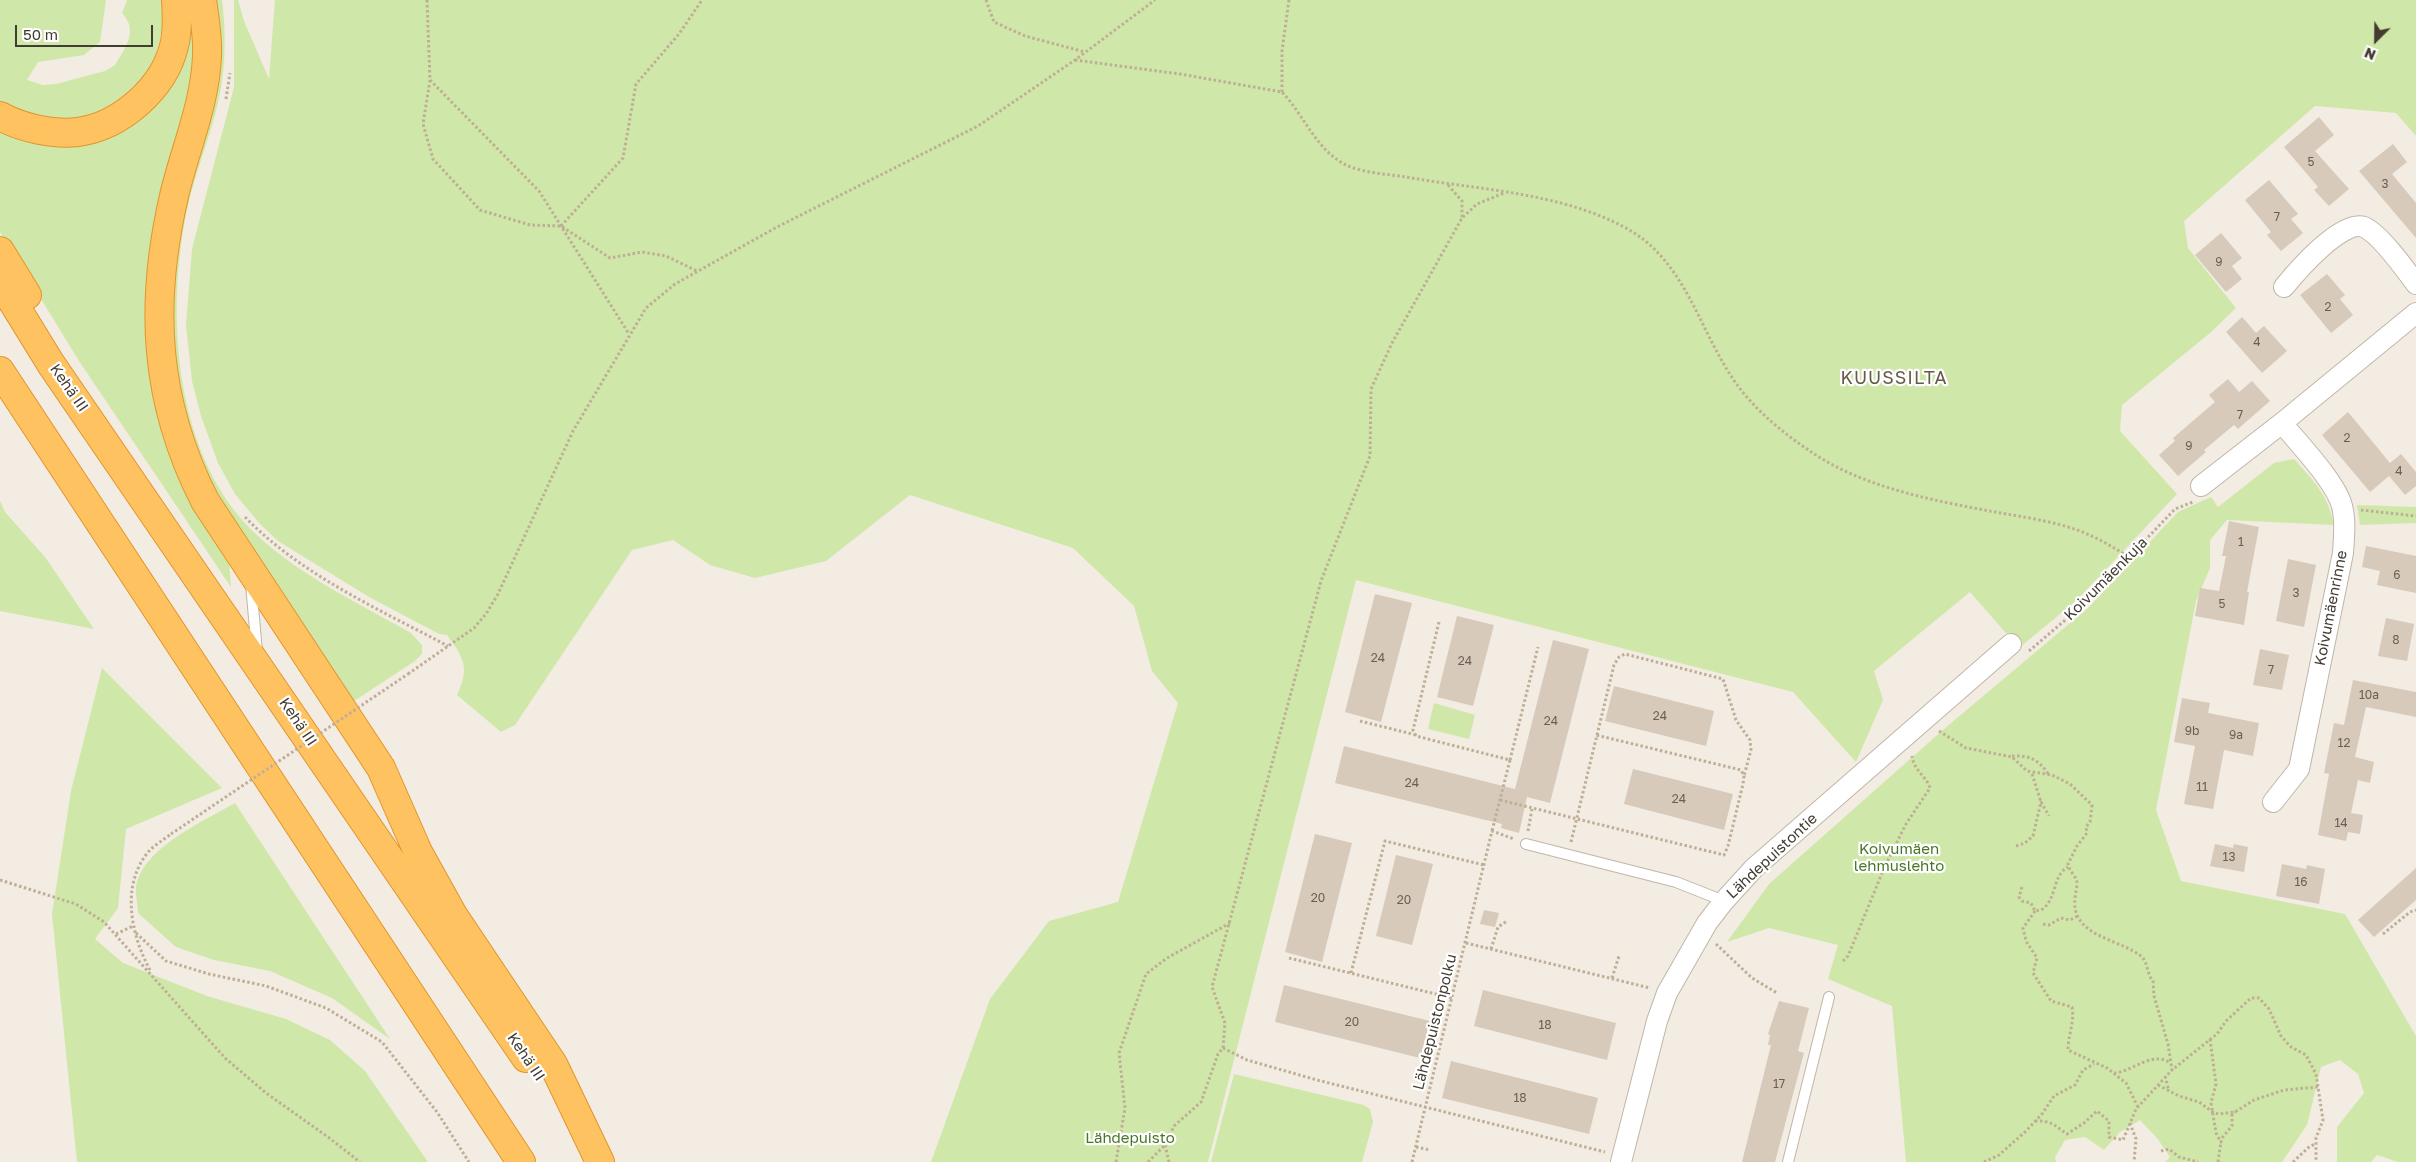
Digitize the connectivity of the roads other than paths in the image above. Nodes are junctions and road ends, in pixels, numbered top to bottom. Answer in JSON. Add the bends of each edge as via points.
{"nodes":[{"id":1,"x":176,"y":0,"type":"edge"},
{"id":2,"x":202,"y":0,"type":"edge"},
{"id":3,"x":0,"y":116,"type":"edge"},
{"id":4,"x":0,"y":251,"type":"edge"},
{"id":5,"x":0,"y":281,"type":"edge"},
{"id":6,"x":2416,"y":284,"type":"edge"},
{"id":7,"x":2284,"y":287,"type":"dead end"},
{"id":8,"x":2416,"y":313,"type":"edge"},
{"id":9,"x":0,"y":371,"type":"edge"},
{"id":10,"x":0,"y":396,"type":"edge"},
{"id":11,"x":2282,"y":423,"type":"junction"},
{"id":12,"x":103,"y":437,"type":"junction"},
{"id":13,"x":55,"y":456,"type":"junction"},
{"id":14,"x":2203,"y":484,"type":"road end"},
{"id":15,"x":250,"y":571,"type":"junction"},
{"id":16,"x":2019,"y":648,"type":"road end"},
{"id":17,"x":258,"y":663,"type":"junction"},
{"id":18,"x":2273,"y":802,"type":"dead end"},
{"id":19,"x":1526,"y":844,"type":"road end"},
{"id":20,"x":1724,"y":901,"type":"junction"},
{"id":21,"x":1829,"y":997,"type":"dead end"},
{"id":22,"x":1621,"y":1159,"type":"edge"},
{"id":23,"x":521,"y":1162,"type":"edge"},
{"id":24,"x":598,"y":1162,"type":"edge"},
{"id":25,"x":1788,"y":1162,"type":"edge"}],
"edges":[{"from":1,"to":3,"type":"highway","via":[[174,46],[166,67],[139,102],[120,117],[79,132],[65,132],[34,128]]},
{"from":2,"to":15,"type":"highway","via":[[207,35],[206,74],[162,252],[160,345],[170,408],[191,474],[205,502]]},
{"from":4,"to":12,"type":"highway","via":[[63,353]]},
{"from":5,"to":12,"type":"highway","name":"Kehä III","via":[[51,364]]},
{"from":6,"to":7,"type":"street","via":[[2374,234],[2356,226],[2336,235],[2300,267]]},
{"from":8,"to":11,"type":"street"},
{"from":9,"to":13,"type":"highway"},
{"from":10,"to":13,"type":"highway"},
{"from":11,"to":14,"type":"street"},
{"from":11,"to":18,"type":"street","name":"Koivumäenrinne","via":[[2332,485],[2343,508],[2343,553],[2299,769]]},
{"from":12,"to":17,"type":"highway","name":"Kehä III"},
{"from":13,"to":23,"type":"highway"},
{"from":15,"to":17,"type":"lane"},
{"from":15,"to":24,"type":"highway","via":[[381,768],[422,860],[454,915],[553,1064]]},
{"from":16,"to":20,"type":"street","name":"Lähdepuistontie","via":[[1754,868]]},
{"from":17,"to":24,"type":"highway","name":"Kehä III"},
{"from":19,"to":20,"type":"lane","via":[[1676,882]]},
{"from":20,"to":22,"type":"street","name":"Lähdepuistontie","via":[[1692,947],[1667,993]]},
{"from":21,"to":25,"type":"lane"}]}
